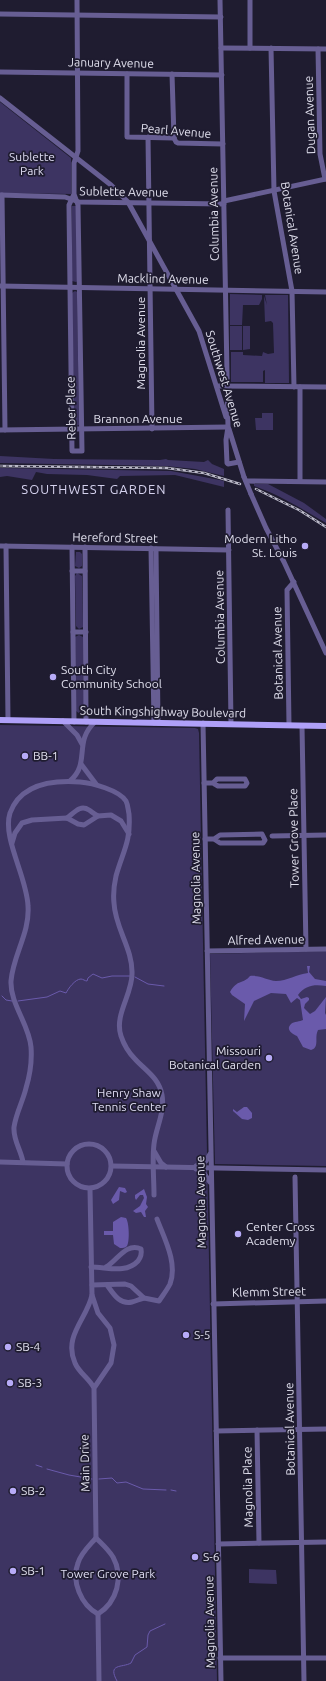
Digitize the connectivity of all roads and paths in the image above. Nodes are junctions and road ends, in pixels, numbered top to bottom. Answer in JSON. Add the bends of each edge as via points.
{"nodes":[{"id":1,"x":77,"y":0,"type":"edge"},
{"id":2,"x":220,"y":0,"type":"edge"},
{"id":3,"x":250,"y":0,"type":"edge"},
{"id":4,"x":0,"y":14,"type":"edge"},
{"id":5,"x":77,"y":15,"type":"junction"},
{"id":6,"x":221,"y":17,"type":"junction"},
{"id":7,"x":222,"y":48,"type":"junction"},
{"id":8,"x":250,"y":48,"type":"junction"},
{"id":9,"x":271,"y":48,"type":"junction"},
{"id":10,"x":318,"y":49,"type":"junction"},
{"id":11,"x":326,"y":49,"type":"edge"},
{"id":12,"x":0,"y":72,"type":"edge"},
{"id":13,"x":77,"y":73,"type":"junction"},
{"id":14,"x":127,"y":74,"type":"junction"},
{"id":15,"x":172,"y":74,"type":"junction"},
{"id":16,"x":222,"y":75,"type":"junction"},
{"id":17,"x":0,"y":98,"type":"edge"},
{"id":18,"x":148,"y":138,"type":"junction"},
{"id":19,"x":174,"y":138,"type":"junction"},
{"id":20,"x":223,"y":144,"type":"junction"},
{"id":21,"x":76,"y":157,"type":"junction"},
{"id":22,"x":326,"y":179,"type":"edge"},
{"id":23,"x":274,"y":191,"type":"junction"},
{"id":24,"x":74,"y":194,"type":"junction"},
{"id":25,"x":1,"y":195,"type":"edge"},
{"id":26,"x":70,"y":200,"type":"junction"},
{"id":27,"x":78,"y":202,"type":"junction"},
{"id":28,"x":128,"y":202,"type":"junction"},
{"id":29,"x":149,"y":202,"type":"junction"},
{"id":30,"x":224,"y":202,"type":"junction"},
{"id":31,"x":150,"y":241,"type":"junction"},
{"id":32,"x":1,"y":286,"type":"edge"},
{"id":33,"x":70,"y":287,"type":"junction"},
{"id":34,"x":80,"y":287,"type":"junction"},
{"id":35,"x":151,"y":288,"type":"junction"},
{"id":36,"x":176,"y":289,"type":"junction"},
{"id":37,"x":225,"y":290,"type":"junction"},
{"id":38,"x":292,"y":291,"type":"junction"},
{"id":39,"x":326,"y":292,"type":"edge"},
{"id":40,"x":217,"y":386,"type":"junction"},
{"id":41,"x":227,"y":386,"type":"junction"},
{"id":42,"x":297,"y":387,"type":"junction"},
{"id":43,"x":326,"y":387,"type":"edge"},
{"id":44,"x":228,"y":427,"type":"junction"},
{"id":45,"x":71,"y":429,"type":"junction"},
{"id":46,"x":82,"y":429,"type":"junction"},
{"id":47,"x":152,"y":429,"type":"junction"},
{"id":48,"x":2,"y":430,"type":"edge"},
{"id":49,"x":239,"y":462,"type":"junction"},
{"id":50,"x":247,"y":480,"type":"junction"},
{"id":51,"x":300,"y":481,"type":"junction"},
{"id":52,"x":326,"y":482,"type":"edge"},
{"id":53,"x":228,"y":510,"type":"dead end"},
{"id":54,"x":0,"y":546,"type":"edge"},
{"id":55,"x":6,"y":546,"type":"junction"},
{"id":56,"x":72,"y":547,"type":"junction"},
{"id":57,"x":85,"y":547,"type":"junction"},
{"id":58,"x":154,"y":549,"type":"junction"},
{"id":59,"x":229,"y":550,"type":"junction"},
{"id":60,"x":72,"y":571,"type":"junction"},
{"id":61,"x":85,"y":571,"type":"junction"},
{"id":62,"x":294,"y":582,"type":"junction"},
{"id":63,"x":73,"y":632,"type":"junction"},
{"id":64,"x":86,"y":632,"type":"junction"},
{"id":65,"x":326,"y":653,"type":"edge"},
{"id":66,"x":0,"y":720,"type":"edge"},
{"id":67,"x":8,"y":720,"type":"junction"},
{"id":68,"x":63,"y":721,"type":"junction"},
{"id":69,"x":74,"y":722,"type":"junction"},
{"id":70,"x":86,"y":722,"type":"junction"},
{"id":71,"x":95,"y":722,"type":"junction"},
{"id":72,"x":156,"y":723,"type":"junction"},
{"id":73,"x":203,"y":724,"type":"junction"},
{"id":74,"x":231,"y":724,"type":"junction"},
{"id":75,"x":289,"y":725,"type":"junction"},
{"id":76,"x":302,"y":726,"type":"junction"},
{"id":77,"x":326,"y":726,"type":"edge"},
{"id":78,"x":82,"y":744,"type":"junction"},
{"id":79,"x":81,"y":764,"type":"junction"},
{"id":80,"x":70,"y":781,"type":"junction"},
{"id":81,"x":204,"y":783,"type":"junction"},
{"id":82,"x":213,"y":783,"type":"junction"},
{"id":83,"x":96,"y":785,"type":"junction"},
{"id":84,"x":98,"y":816,"type":"junction"},
{"id":85,"x":67,"y":818,"type":"junction"},
{"id":86,"x":129,"y":835,"type":"junction"},
{"id":87,"x":304,"y":835,"type":"junction"},
{"id":88,"x":326,"y":835,"type":"edge"},
{"id":89,"x":272,"y":836,"type":"dead end"},
{"id":90,"x":205,"y":839,"type":"junction"},
{"id":91,"x":214,"y":839,"type":"junction"},
{"id":92,"x":12,"y":844,"type":"junction"},
{"id":93,"x":306,"y":949,"type":"junction"},
{"id":94,"x":326,"y":949,"type":"edge"},
{"id":95,"x":207,"y":951,"type":"junction"},
{"id":96,"x":154,"y":1149,"type":"junction"},
{"id":97,"x":210,"y":1152,"type":"junction"},
{"id":98,"x":0,"y":1162,"type":"edge"},
{"id":99,"x":23,"y":1162,"type":"junction"},
{"id":100,"x":67,"y":1164,"type":"junction"},
{"id":101,"x":112,"y":1166,"type":"junction"},
{"id":102,"x":154,"y":1168,"type":"junction"},
{"id":103,"x":167,"y":1168,"type":"junction"},
{"id":104,"x":191,"y":1168,"type":"junction"},
{"id":105,"x":211,"y":1168,"type":"junction"},
{"id":106,"x":326,"y":1170,"type":"edge"},
{"id":107,"x":295,"y":1177,"type":"dead end"},
{"id":108,"x":211,"y":1184,"type":"junction"},
{"id":109,"x":90,"y":1189,"type":"junction"},
{"id":110,"x":154,"y":1195,"type":"dead end"},
{"id":111,"x":156,"y":1220,"type":"dead end"},
{"id":112,"x":91,"y":1267,"type":"junction"},
{"id":113,"x":106,"y":1267,"type":"junction"},
{"id":114,"x":92,"y":1285,"type":"junction"},
{"id":115,"x":107,"y":1285,"type":"junction"},
{"id":116,"x":134,"y":1290,"type":"junction"},
{"id":117,"x":92,"y":1295,"type":"junction"},
{"id":118,"x":144,"y":1298,"type":"junction"},
{"id":119,"x":326,"y":1301,"type":"edge"},
{"id":120,"x":297,"y":1302,"type":"junction"},
{"id":121,"x":130,"y":1303,"type":"junction"},
{"id":122,"x":213,"y":1304,"type":"junction"},
{"id":123,"x":98,"y":1313,"type":"junction"},
{"id":124,"x":86,"y":1314,"type":"junction"},
{"id":125,"x":94,"y":1388,"type":"junction"},
{"id":126,"x":300,"y":1429,"type":"junction"},
{"id":127,"x":326,"y":1429,"type":"edge"},
{"id":128,"x":257,"y":1430,"type":"junction"},
{"id":129,"x":216,"y":1431,"type":"junction"},
{"id":130,"x":96,"y":1538,"type":"junction"},
{"id":131,"x":302,"y":1542,"type":"junction"},
{"id":132,"x":326,"y":1542,"type":"edge"},
{"id":133,"x":259,"y":1543,"type":"junction"},
{"id":134,"x":218,"y":1544,"type":"junction"},
{"id":135,"x":98,"y":1614,"type":"junction"},
{"id":136,"x":220,"y":1658,"type":"junction"},
{"id":137,"x":326,"y":1658,"type":"edge"},
{"id":138,"x":304,"y":1659,"type":"junction"},
{"id":139,"x":99,"y":1681,"type":"edge"},
{"id":140,"x":221,"y":1681,"type":"edge"},
{"id":141,"x":304,"y":1681,"type":"edge"}],
"edges":[{"from":1,"to":5,"type":"street","name":"Reber Place"},
{"from":2,"to":6,"type":"street","name":"Columbia Avenue"},
{"from":3,"to":8,"type":"street"},
{"from":4,"to":5,"type":"street"},
{"from":5,"to":6,"type":"street"},
{"from":5,"to":13,"type":"street","name":"Reber Place"},
{"from":6,"to":7,"type":"street","name":"Columbia Avenue"},
{"from":7,"to":8,"type":"street"},
{"from":7,"to":16,"type":"street","name":"Columbia Avenue"},
{"from":8,"to":9,"type":"street"},
{"from":9,"to":10,"type":"street"},
{"from":9,"to":23,"type":"street","name":"Botanical Avenue"},
{"from":10,"to":11,"type":"street"},
{"from":10,"to":22,"type":"street","name":"Dugan Avenue","via":[[320,154]]},
{"from":12,"to":13,"type":"street","name":"January Avenue"},
{"from":13,"to":14,"type":"street","name":"January Avenue"},
{"from":13,"to":21,"type":"street","name":"Reber Place"},
{"from":14,"to":15,"type":"street","name":"January Avenue"},
{"from":14,"to":18,"type":"street","name":"Pearl Avenue","via":[[127,137]]},
{"from":15,"to":16,"type":"street","name":"January Avenue"},
{"from":15,"to":19,"type":"street"},
{"from":16,"to":20,"type":"street","name":"Columbia Avenue"},
{"from":17,"to":21,"type":"street","name":"Southwest Avenue"},
{"from":18,"to":19,"type":"street","name":"Pearl Avenue"},
{"from":18,"to":29,"type":"street","name":"Magnolia Avenue"},
{"from":19,"to":20,"type":"street","name":"Pearl Avenue","via":[[178,143]]},
{"from":20,"to":30,"type":"street","name":"Columbia Avenue"},
{"from":21,"to":24,"type":"street","name":"Reber Place"},
{"from":21,"to":28,"type":"street","name":"Southwest Avenue","via":[[111,184]]},
{"from":22,"to":23,"type":"street","name":"Sublette Avenue"},
{"from":23,"to":30,"type":"street","name":"Sublette Avenue"},
{"from":23,"to":38,"type":"street","name":"Botanical Avenue"},
{"from":24,"to":26,"type":"street"},
{"from":24,"to":27,"type":"street","name":"Reber Place"},
{"from":25,"to":26,"type":"street","name":"Sublette Avenue","via":[[65,197]]},
{"from":25,"to":32,"type":"street"},
{"from":26,"to":27,"type":"street","name":"Sublette Avenue"},
{"from":26,"to":33,"type":"street","name":"Reber Place"},
{"from":27,"to":28,"type":"street","name":"Sublette Avenue"},
{"from":27,"to":34,"type":"street","name":"Reber Place"},
{"from":28,"to":29,"type":"street","name":"Sublette Avenue"},
{"from":28,"to":31,"type":"street","name":"Southwest Avenue"},
{"from":29,"to":30,"type":"street","name":"Sublette Avenue"},
{"from":29,"to":31,"type":"street","name":"Magnolia Avenue"},
{"from":30,"to":37,"type":"street","name":"Columbia Avenue"},
{"from":31,"to":35,"type":"street","name":"Magnolia Avenue"},
{"from":31,"to":36,"type":"street","name":"Southwest Avenue"},
{"from":32,"to":33,"type":"street","name":"Macklind Avenue"},
{"from":32,"to":48,"type":"street"},
{"from":33,"to":34,"type":"street","name":"Macklind Avenue"},
{"from":33,"to":45,"type":"street","name":"Reber Place"},
{"from":34,"to":35,"type":"street","name":"Macklind Avenue"},
{"from":34,"to":46,"type":"street","name":"Reber Place"},
{"from":35,"to":36,"type":"street","name":"Macklind Avenue"},
{"from":35,"to":47,"type":"street","name":"Magnolia Avenue"},
{"from":36,"to":37,"type":"street","name":"Macklind Avenue"},
{"from":36,"to":40,"type":"street","name":"Southwest Avenue","via":[[200,334]]},
{"from":37,"to":38,"type":"street","name":"Macklind Avenue"},
{"from":37,"to":41,"type":"street","name":"Columbia Avenue"},
{"from":38,"to":39,"type":"street","name":"Macklind Avenue"},
{"from":38,"to":42,"type":"street","name":"Botanical Avenue"},
{"from":40,"to":41,"type":"street"},
{"from":40,"to":44,"type":"street","name":"Southwest Avenue"},
{"from":41,"to":42,"type":"street"},
{"from":41,"to":44,"type":"street","name":"Columbia Avenue"},
{"from":42,"to":43,"type":"street"},
{"from":42,"to":51,"type":"street","name":"Botanical Avenue"},
{"from":44,"to":47,"type":"street","name":"Brannon Avenue"},
{"from":44,"to":49,"type":"street","name":"Southwest Avenue"},
{"from":44,"to":49,"type":"street","name":"Columbia Avenue","via":[[227,463]]},
{"from":45,"to":46,"type":"street","name":"Brannon Avenue"},
{"from":45,"to":46,"type":"street","name":"Reber Place","via":[[72,451],[82,451]]},
{"from":45,"to":48,"type":"street","name":"Brannon Avenue"},
{"from":46,"to":47,"type":"street","name":"Brannon Avenue"},
{"from":49,"to":50,"type":"street","name":"Southwest Avenue"},
{"from":50,"to":51,"type":"street"},
{"from":50,"to":62,"type":"street","name":"Southwest Avenue","bridge":true,"via":[[251,494]]},
{"from":51,"to":52,"type":"street"},
{"from":53,"to":59,"type":"street","name":"Columbia Avenue"},
{"from":54,"to":55,"type":"street","name":"Hereford Street"},
{"from":55,"to":56,"type":"street","name":"Hereford Street"},
{"from":55,"to":67,"type":"street"},
{"from":56,"to":57,"type":"street","name":"Hereford Street"},
{"from":56,"to":60,"type":"street"},
{"from":57,"to":58,"type":"street","name":"Hereford Street"},
{"from":57,"to":61,"type":"street"},
{"from":58,"to":59,"type":"street","name":"Hereford Street"},
{"from":58,"to":72,"type":"street"},
{"from":59,"to":74,"type":"street","name":"Columbia Avenue"},
{"from":60,"to":61,"type":"street"},
{"from":60,"to":63,"type":"street"},
{"from":61,"to":64,"type":"street"},
{"from":62,"to":65,"type":"street","name":"Southwest Avenue"},
{"from":62,"to":75,"type":"street","name":"Botanical Avenue","via":[[287,590]]},
{"from":63,"to":64,"type":"street"},
{"from":63,"to":69,"type":"street"},
{"from":64,"to":70,"type":"street"},
{"from":66,"to":67,"type":"main road","name":"South Kingshighway Boulevard"},
{"from":67,"to":68,"type":"main road","name":"South Kingshighway Boulevard"},
{"from":68,"to":69,"type":"main road","name":"South Kingshighway Boulevard"},
{"from":68,"to":78,"type":"street"},
{"from":69,"to":70,"type":"main road","name":"South Kingshighway Boulevard"},
{"from":70,"to":71,"type":"main road","name":"South Kingshighway Boulevard"},
{"from":71,"to":72,"type":"main road","name":"South Kingshighway Boulevard"},
{"from":71,"to":78,"type":"street"},
{"from":72,"to":73,"type":"main road","name":"South Kingshighway Boulevard"},
{"from":73,"to":74,"type":"main road","name":"South Kingshighway Boulevard"},
{"from":73,"to":81,"type":"street","name":"Magnolia Avenue"},
{"from":74,"to":75,"type":"main road","name":"South Kingshighway Boulevard"},
{"from":75,"to":76,"type":"main road","name":"South Kingshighway Boulevard"},
{"from":76,"to":77,"type":"main road","name":"South Kingshighway Boulevard"},
{"from":76,"to":87,"type":"street","name":"Tower Grove Place"},
{"from":78,"to":79,"type":"street"},
{"from":79,"to":80,"type":"street"},
{"from":79,"to":83,"type":"street"},
{"from":80,"to":83,"type":"street"},
{"from":80,"to":92,"type":"street","via":[[45,783],[32,788],[20,798],[9,818],[8,828]]},
{"from":81,"to":82,"type":"street"},
{"from":81,"to":90,"type":"street","name":"Magnolia Avenue"},
{"from":82,"to":82,"type":"street","via":[[218,786],[245,786],[247,782],[245,779],[218,779]]},
{"from":83,"to":86,"type":"street","via":[[119,794],[124,799],[128,810]]},
{"from":84,"to":85,"type":"street","via":[[84,825]]},
{"from":84,"to":85,"type":"street","via":[[83,808]]},
{"from":84,"to":86,"type":"street","via":[[116,817]]},
{"from":85,"to":92,"type":"street","via":[[22,823]]},
{"from":86,"to":96,"type":"street","via":[[116,876],[114,893],[116,917],[132,972],[132,982],[119,1029],[129,1052],[155,1077],[161,1089],[162,1115]]},
{"from":87,"to":88,"type":"street"},
{"from":87,"to":89,"type":"street"},
{"from":87,"to":93,"type":"street","name":"Tower Grove Place"},
{"from":90,"to":91,"type":"street"},
{"from":90,"to":95,"type":"street","name":"Magnolia Avenue"},
{"from":91,"to":91,"type":"street","via":[[220,843],[265,840],[262,834],[220,834]]},
{"from":92,"to":99,"type":"street","via":[[28,905],[28,921],[13,965],[11,982],[31,1047],[29,1079],[14,1127]]},
{"from":93,"to":94,"type":"street","name":"Alfred Avenue"},
{"from":93,"to":95,"type":"street","name":"Alfred Avenue"},
{"from":95,"to":97,"type":"street","name":"Magnolia Avenue"},
{"from":96,"to":102,"type":"street"},
{"from":96,"to":103,"type":"street","via":[[161,1163]]},
{"from":97,"to":104,"type":"street","via":[[204,1162]]},
{"from":97,"to":105,"type":"street","name":"Magnolia Avenue"},
{"from":98,"to":99,"type":"street"},
{"from":99,"to":100,"type":"street"},
{"from":100,"to":101,"type":"street","via":[[70,1156],[81,1145],[91,1144],[105,1150]]},
{"from":100,"to":109,"type":"street","via":[[72,1181]]},
{"from":101,"to":102,"type":"street"},
{"from":101,"to":109,"type":"street","via":[[106,1182]]},
{"from":102,"to":103,"type":"street"},
{"from":102,"to":110,"type":"street"},
{"from":103,"to":104,"type":"street"},
{"from":104,"to":105,"type":"street"},
{"from":104,"to":108,"type":"street","via":[[203,1172]]},
{"from":105,"to":106,"type":"street"},
{"from":105,"to":108,"type":"street","name":"Magnolia Avenue"},
{"from":107,"to":120,"type":"street","name":"Botanical Avenue"},
{"from":108,"to":122,"type":"street","name":"Magnolia Avenue"},
{"from":109,"to":112,"type":"street"},
{"from":111,"to":118,"type":"street","via":[[167,1245],[172,1274],[170,1284],[159,1301]]},
{"from":112,"to":113,"type":"street"},
{"from":112,"to":114,"type":"street"},
{"from":113,"to":113,"type":"street","via":[[124,1269],[131,1266],[140,1258],[141,1250],[127,1250]]},
{"from":114,"to":115,"type":"street"},
{"from":114,"to":117,"type":"street"},
{"from":115,"to":116,"type":"street","via":[[125,1284]]},
{"from":115,"to":121,"type":"street","via":[[120,1301]]},
{"from":116,"to":118,"type":"street"},
{"from":116,"to":121,"type":"street","via":[[135,1297]]},
{"from":117,"to":123,"type":"street"},
{"from":117,"to":124,"type":"street"},
{"from":118,"to":121,"type":"street"},
{"from":119,"to":120,"type":"street","name":"Klemm Street"},
{"from":120,"to":122,"type":"street","name":"Klemm Street"},
{"from":120,"to":126,"type":"street","name":"Botanical Avenue"},
{"from":122,"to":129,"type":"street","name":"Magnolia Avenue"},
{"from":123,"to":124,"type":"street"},
{"from":123,"to":125,"type":"street","via":[[112,1334],[114,1352],[107,1370]]},
{"from":124,"to":125,"type":"street","via":[[74,1332],[71,1349],[78,1369]]},
{"from":125,"to":130,"type":"street","name":"Main Drive"},
{"from":126,"to":127,"type":"street"},
{"from":126,"to":128,"type":"street"},
{"from":126,"to":131,"type":"street","name":"Botanical Avenue"},
{"from":128,"to":129,"type":"street"},
{"from":128,"to":133,"type":"street","name":"Magnolia Place"},
{"from":129,"to":134,"type":"street","name":"Magnolia Avenue"},
{"from":130,"to":135,"type":"street","via":[[108,1549],[118,1576],[112,1598]]},
{"from":130,"to":135,"type":"street","via":[[81,1556],[76,1578],[80,1596]]},
{"from":131,"to":132,"type":"street"},
{"from":131,"to":133,"type":"street"},
{"from":131,"to":138,"type":"street","name":"Botanical Avenue"},
{"from":133,"to":134,"type":"street"},
{"from":134,"to":136,"type":"street","name":"Magnolia Avenue"},
{"from":135,"to":139,"type":"street"},
{"from":136,"to":138,"type":"street"},
{"from":136,"to":140,"type":"street","name":"Magnolia Avenue"},
{"from":137,"to":138,"type":"street"},
{"from":138,"to":141,"type":"street","name":"Botanical Avenue"}]}
